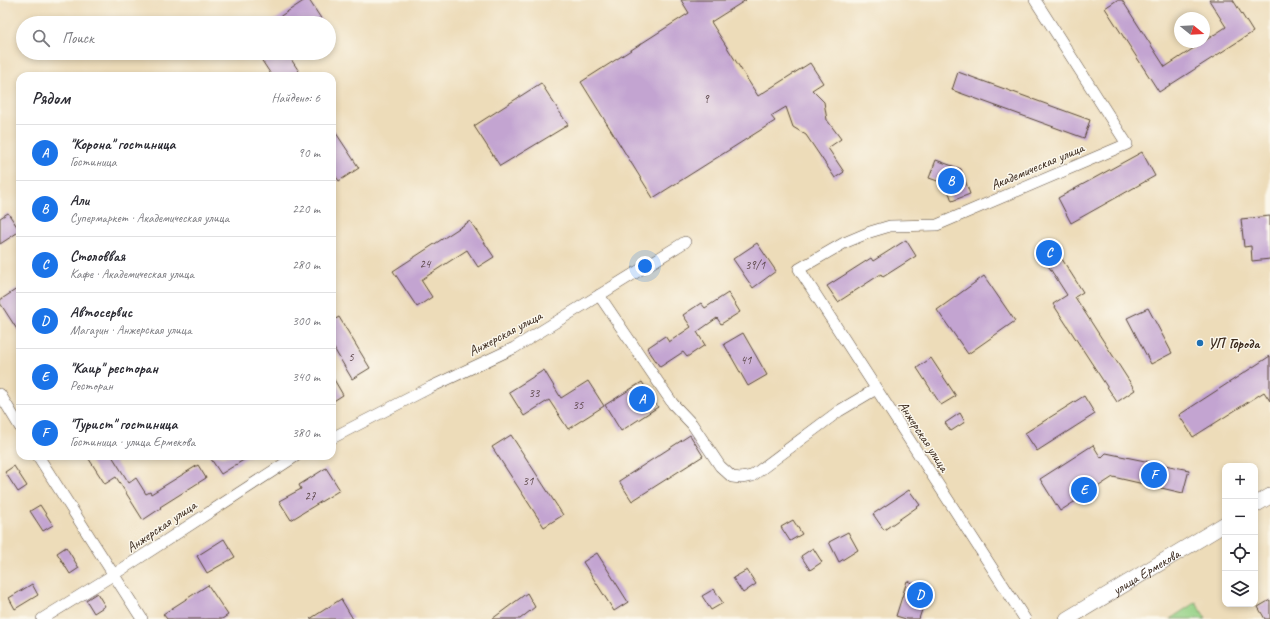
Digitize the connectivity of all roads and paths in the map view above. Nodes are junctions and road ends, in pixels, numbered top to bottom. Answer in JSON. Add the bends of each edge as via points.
{"nodes":[{"id":1,"x":1035,"y":0,"type":"edge"},
{"id":2,"x":685,"y":242,"type":"dead end"},
{"id":3,"x":799,"y":269,"type":"joint"},
{"id":4,"x":599,"y":295,"type":"junction"},
{"id":5,"x":876,"y":389,"type":"junction"},
{"id":6,"x":0,"y":394,"type":"edge"},
{"id":7,"x":16,"y":420,"type":"edge"},
{"id":8,"x":336,"y":436,"type":"edge"},
{"id":9,"x":41,"y":460,"type":"edge"},
{"id":10,"x":290,"y":460,"type":"edge"},
{"id":11,"x":1270,"y":496,"type":"edge"},
{"id":12,"x":1258,"y":503,"type":"edge"},
{"id":13,"x":1222,"y":526,"type":"edge"},
{"id":14,"x":113,"y":575,"type":"junction"},
{"id":15,"x":42,"y":619,"type":"edge"},
{"id":16,"x":142,"y":619,"type":"edge"},
{"id":17,"x":1025,"y":619,"type":"edge"},
{"id":18,"x":1068,"y":619,"type":"edge"}],
"edges":[{"from":1,"to":3,"type":"street","name":"Академическая улица","via":[[1127,144],[937,225],[890,226],[870,232],[844,242]]},
{"from":2,"to":4,"type":"street","name":"Анжерская улица"},
{"from":3,"to":5,"type":"street","name":"Анжерская улица"},
{"from":4,"to":5,"type":"street","via":[[673,404],[692,424],[720,466],[732,477],[752,476],[839,411]]},
{"from":4,"to":8,"type":"street","name":"Анжерская улица","via":[[514,348]]},
{"from":5,"to":17,"type":"street","name":"Анжерская улица"},
{"from":6,"to":7,"type":"street"},
{"from":9,"to":14,"type":"street"},
{"from":10,"to":14,"type":"street","name":"Анжерская улица"},
{"from":11,"to":12,"type":"main road"},
{"from":13,"to":18,"type":"main road","name":"улица Ермекова"},
{"from":14,"to":15,"type":"street","name":"Анжерская улица"},
{"from":14,"to":16,"type":"street"}]}
